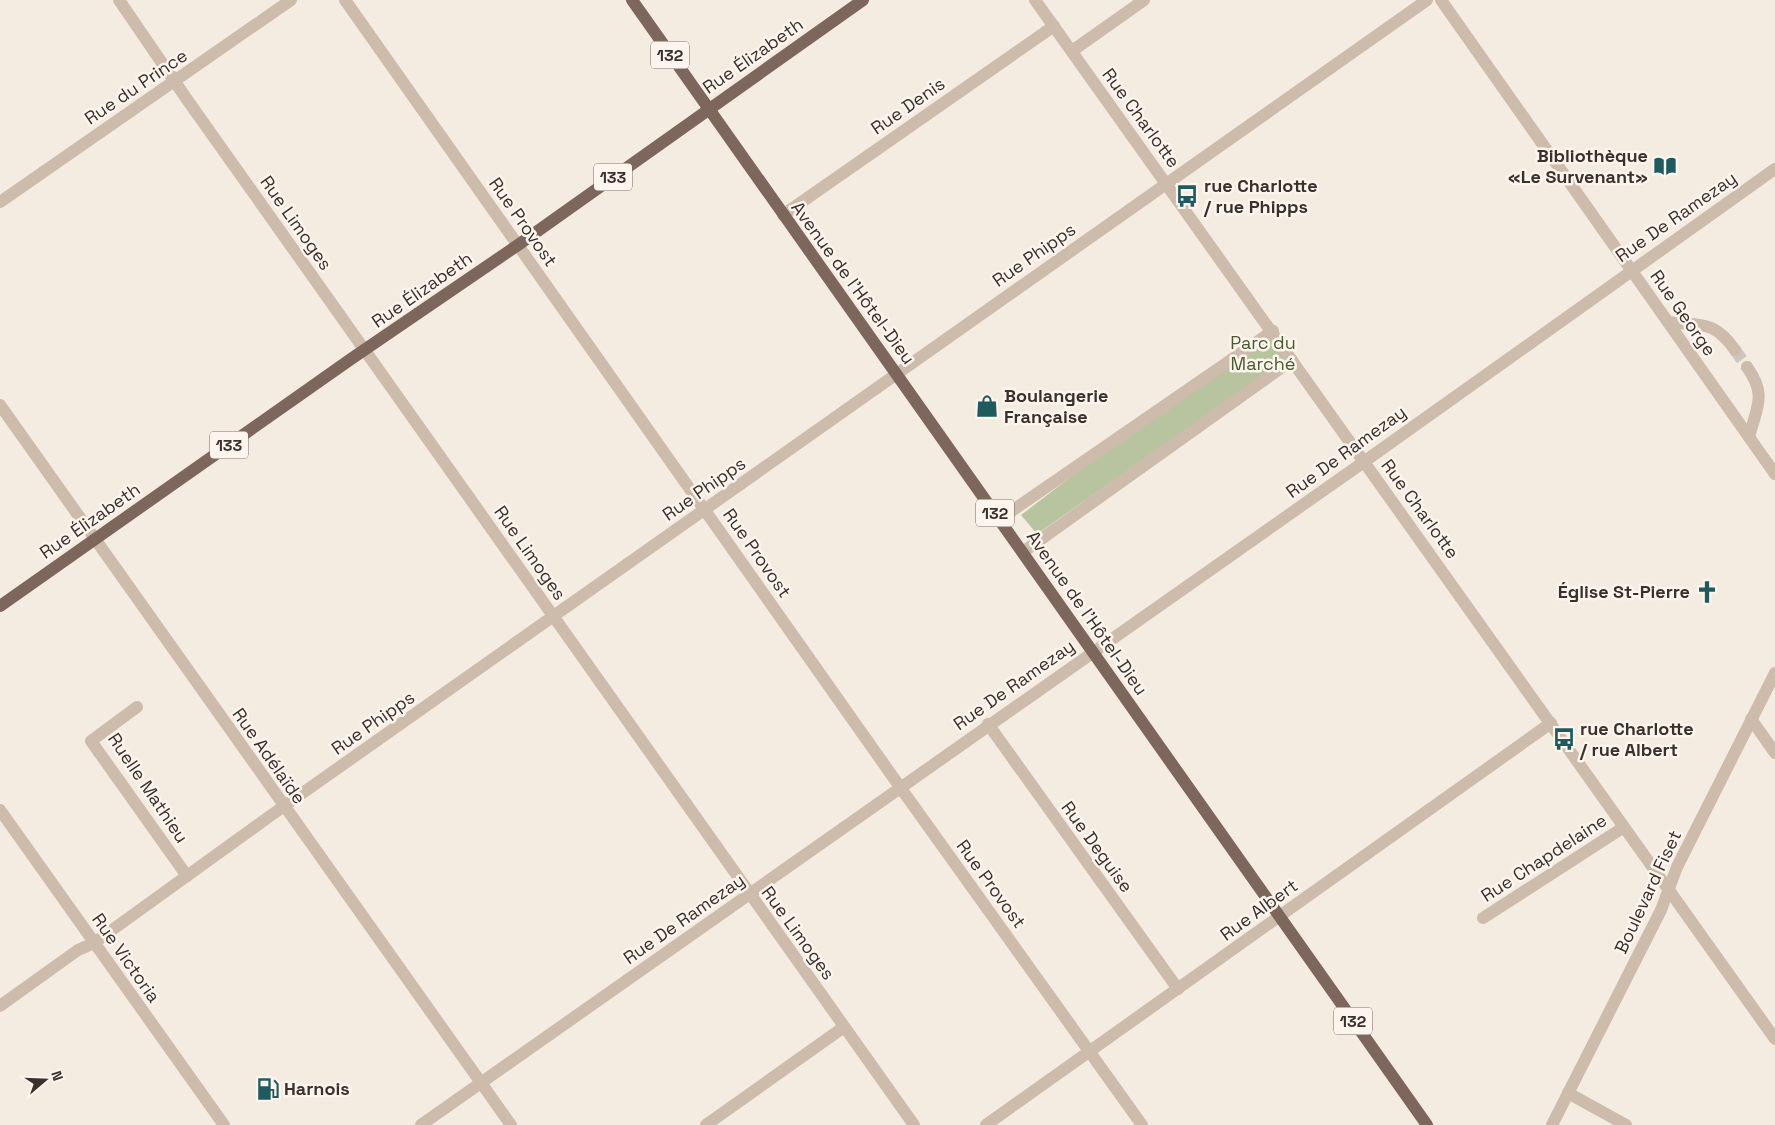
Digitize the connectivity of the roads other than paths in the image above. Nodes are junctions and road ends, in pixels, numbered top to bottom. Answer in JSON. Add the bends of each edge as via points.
{"nodes":[{"id":1,"x":119,"y":0,"type":"edge"},
{"id":2,"x":291,"y":0,"type":"edge"},
{"id":3,"x":345,"y":0,"type":"edge"},
{"id":4,"x":632,"y":0,"type":"edge"},
{"id":5,"x":863,"y":0,"type":"edge"},
{"id":6,"x":1036,"y":0,"type":"edge"},
{"id":7,"x":1144,"y":0,"type":"edge"},
{"id":8,"x":1427,"y":0,"type":"edge"},
{"id":9,"x":1441,"y":0,"type":"edge"},
{"id":10,"x":1054,"y":26,"type":"junction"},
{"id":11,"x":1072,"y":51,"type":"junction"},
{"id":12,"x":176,"y":82,"type":"junction"},
{"id":13,"x":708,"y":109,"type":"junction"},
{"id":14,"x":1775,"y":169,"type":"edge"},
{"id":15,"x":1166,"y":183,"type":"junction"},
{"id":16,"x":0,"y":202,"type":"edge"},
{"id":17,"x":783,"y":215,"type":"junction"},
{"id":18,"x":518,"y":245,"type":"junction"},
{"id":19,"x":1632,"y":270,"type":"junction"},
{"id":20,"x":1668,"y":322,"type":"junction"},
{"id":21,"x":1273,"y":331,"type":"junction"},
{"id":22,"x":365,"y":350,"type":"junction"},
{"id":23,"x":1735,"y":350,"type":"tunnel mouth"},
{"id":24,"x":1292,"y":360,"type":"junction"},
{"id":25,"x":1747,"y":367,"type":"tunnel mouth"},
{"id":26,"x":896,"y":374,"type":"junction"},
{"id":27,"x":0,"y":405,"type":"edge"},
{"id":28,"x":1749,"y":437,"type":"junction"},
{"id":29,"x":1364,"y":461,"type":"junction"},
{"id":30,"x":1775,"y":474,"type":"edge"},
{"id":31,"x":705,"y":509,"type":"junction"},
{"id":32,"x":1000,"y":519,"type":"junction"},
{"id":33,"x":94,"y":540,"type":"junction"},
{"id":34,"x":1023,"y":552,"type":"junction"},
{"id":35,"x":0,"y":606,"type":"edge"},
{"id":36,"x":555,"y":617,"type":"junction"},
{"id":37,"x":1093,"y":652,"type":"junction"},
{"id":38,"x":1775,"y":673,"type":"edge"},
{"id":39,"x":137,"y":707,"type":"dead end"},
{"id":40,"x":1751,"y":718,"type":"junction"},
{"id":41,"x":1551,"y":723,"type":"junction"},
{"id":42,"x":988,"y":724,"type":"junction"},
{"id":43,"x":1775,"y":753,"type":"edge"},
{"id":44,"x":900,"y":787,"type":"junction"},
{"id":45,"x":284,"y":808,"type":"junction"},
{"id":46,"x":0,"y":810,"type":"edge"},
{"id":47,"x":1624,"y":827,"type":"junction"},
{"id":48,"x":187,"y":876,"type":"junction"},
{"id":49,"x":1669,"y":890,"type":"junction"},
{"id":50,"x":749,"y":894,"type":"junction"},
{"id":51,"x":1280,"y":916,"type":"junction"},
{"id":52,"x":1483,"y":918,"type":"dead end"},
{"id":53,"x":94,"y":943,"type":"junction"},
{"id":54,"x":1178,"y":989,"type":"junction"},
{"id":55,"x":0,"y":1006,"type":"edge"},
{"id":56,"x":844,"y":1027,"type":"junction"},
{"id":57,"x":1775,"y":1039,"type":"edge"},
{"id":58,"x":1090,"y":1052,"type":"junction"},
{"id":59,"x":481,"y":1084,"type":"junction"},
{"id":60,"x":1568,"y":1093,"type":"junction"},
{"id":61,"x":224,"y":1125,"type":"edge"},
{"id":62,"x":421,"y":1125,"type":"edge"},
{"id":63,"x":511,"y":1125,"type":"edge"},
{"id":64,"x":706,"y":1125,"type":"edge"},
{"id":65,"x":914,"y":1125,"type":"edge"},
{"id":66,"x":986,"y":1125,"type":"edge"},
{"id":67,"x":1142,"y":1125,"type":"edge"},
{"id":68,"x":1427,"y":1125,"type":"edge"},
{"id":69,"x":1552,"y":1125,"type":"edge"},
{"id":70,"x":1626,"y":1125,"type":"edge"}],
"edges":[{"from":1,"to":12,"type":"street","name":"Rue Limoges"},
{"from":2,"to":12,"type":"street","name":"Rue du Prince"},
{"from":3,"to":18,"type":"street","name":"Rue Provost"},
{"from":4,"to":13,"type":"main road","name":"Avenue de l'Hôtel-Dieu","number":"132"},
{"from":5,"to":13,"type":"main road","name":"Rue Élizabeth","number":"133"},
{"from":6,"to":10,"type":"street","name":"Rue Charlotte"},
{"from":7,"to":11,"type":"street"},
{"from":8,"to":15,"type":"street","name":"Rue Phipps"},
{"from":9,"to":19,"type":"street","name":"Rue George"},
{"from":10,"to":11,"type":"street","name":"Rue Charlotte"},
{"from":10,"to":17,"type":"street","name":"Rue Denis"},
{"from":11,"to":15,"type":"street","name":"Rue Charlotte"},
{"from":12,"to":16,"type":"street","name":"Rue du Prince"},
{"from":12,"to":22,"type":"street","name":"Rue Limoges"},
{"from":13,"to":17,"type":"main road","name":"Avenue de l'Hôtel-Dieu","number":"132"},
{"from":13,"to":18,"type":"main road","name":"Rue Élizabeth","number":"133"},
{"from":14,"to":19,"type":"street","name":"Rue De Ramezay"},
{"from":15,"to":21,"type":"street","name":"Rue Charlotte"},
{"from":15,"to":26,"type":"street","name":"Rue Phipps"},
{"from":17,"to":26,"type":"main road","name":"Avenue de l'Hôtel-Dieu","number":"132"},
{"from":18,"to":22,"type":"main road","name":"Rue Élizabeth","number":"133"},
{"from":18,"to":31,"type":"street","name":"Rue Provost"},
{"from":19,"to":20,"type":"street","name":"Rue George"},
{"from":19,"to":29,"type":"street","name":"Rue De Ramezay"},
{"from":20,"to":23,"type":"street","via":[[1716,329]]},
{"from":20,"to":28,"type":"street","name":"Rue George"},
{"from":21,"to":24,"type":"street","name":"Rue Charlotte"},
{"from":21,"to":32,"type":"street"},
{"from":22,"to":33,"type":"main road","name":"Rue Élizabeth","number":"133"},
{"from":22,"to":36,"type":"street","name":"Rue Limoges"},
{"from":24,"to":29,"type":"street","name":"Rue Charlotte"},
{"from":24,"to":34,"type":"street"},
{"from":25,"to":28,"type":"street","via":[[1760,390]]},
{"from":26,"to":31,"type":"street","name":"Rue Phipps"},
{"from":26,"to":32,"type":"main road","name":"Avenue de l'Hôtel-Dieu","number":"132"},
{"from":27,"to":33,"type":"street","name":"Rue Adélaïde"},
{"from":28,"to":30,"type":"street","name":"Rue George"},
{"from":29,"to":37,"type":"street","name":"Rue De Ramezay"},
{"from":29,"to":41,"type":"street","name":"Rue Charlotte"},
{"from":31,"to":36,"type":"street","name":"Rue Phipps"},
{"from":31,"to":44,"type":"street","name":"Rue Provost"},
{"from":32,"to":34,"type":"main road","name":"Avenue de l'Hôtel-Dieu","number":"132"},
{"from":33,"to":35,"type":"main road","name":"Rue Élizabeth","number":"133"},
{"from":33,"to":45,"type":"street","name":"Rue Adélaïde"},
{"from":34,"to":37,"type":"main road","name":"Avenue de l'Hôtel-Dieu","number":"132"},
{"from":36,"to":45,"type":"street","name":"Rue Phipps"},
{"from":36,"to":50,"type":"street","name":"Rue Limoges"},
{"from":37,"to":42,"type":"street","name":"Rue De Ramezay"},
{"from":37,"to":51,"type":"main road","name":"Avenue de l'Hôtel-Dieu","number":"132"},
{"from":38,"to":40,"type":"street","name":"Boulevard Fiset"},
{"from":39,"to":48,"type":"street","name":"Ruelle Mathieu","via":[[91,741]]},
{"from":40,"to":43,"type":"street"},
{"from":40,"to":49,"type":"street","name":"Boulevard Fiset","via":[[1677,867]]},
{"from":41,"to":47,"type":"street","name":"Rue Charlotte"},
{"from":41,"to":51,"type":"street","name":"Rue Albert"},
{"from":42,"to":44,"type":"street","name":"Rue De Ramezay"},
{"from":42,"to":54,"type":"street","name":"Rue Deguise"},
{"from":44,"to":50,"type":"street","name":"Rue De Ramezay"},
{"from":44,"to":58,"type":"street","name":"Rue Provost"},
{"from":45,"to":48,"type":"street","name":"Rue Phipps"},
{"from":45,"to":59,"type":"street","name":"Rue Adélaïde"},
{"from":46,"to":53,"type":"street","name":"Rue Victoria"},
{"from":47,"to":49,"type":"street","name":"Rue Charlotte"},
{"from":47,"to":52,"type":"street","name":"Rue Chapdelaine"},
{"from":48,"to":53,"type":"street","name":"Rue Phipps"},
{"from":49,"to":57,"type":"street","name":"Rue Charlotte"},
{"from":49,"to":60,"type":"street","name":"Boulevard Fiset"},
{"from":50,"to":56,"type":"street","name":"Rue Limoges"},
{"from":50,"to":59,"type":"street","name":"Rue De Ramezay"},
{"from":51,"to":54,"type":"street","name":"Rue Albert"},
{"from":51,"to":68,"type":"main road","name":"Avenue de l'Hôtel-Dieu","number":"132"},
{"from":53,"to":55,"type":"street","name":"Rue Phipps","via":[[78,950]]},
{"from":53,"to":61,"type":"street","name":"Rue Victoria"},
{"from":54,"to":58,"type":"street","name":"Rue Albert"},
{"from":56,"to":64,"type":"street"},
{"from":56,"to":65,"type":"street","name":"Rue Limoges"},
{"from":58,"to":66,"type":"street","name":"Rue Albert"},
{"from":58,"to":67,"type":"street","name":"Rue Provost"},
{"from":59,"to":62,"type":"street","name":"Rue De Ramezay"},
{"from":59,"to":63,"type":"street","name":"Rue Adélaïde"},
{"from":60,"to":69,"type":"street","name":"Boulevard Fiset"},
{"from":60,"to":70,"type":"street"}]}
